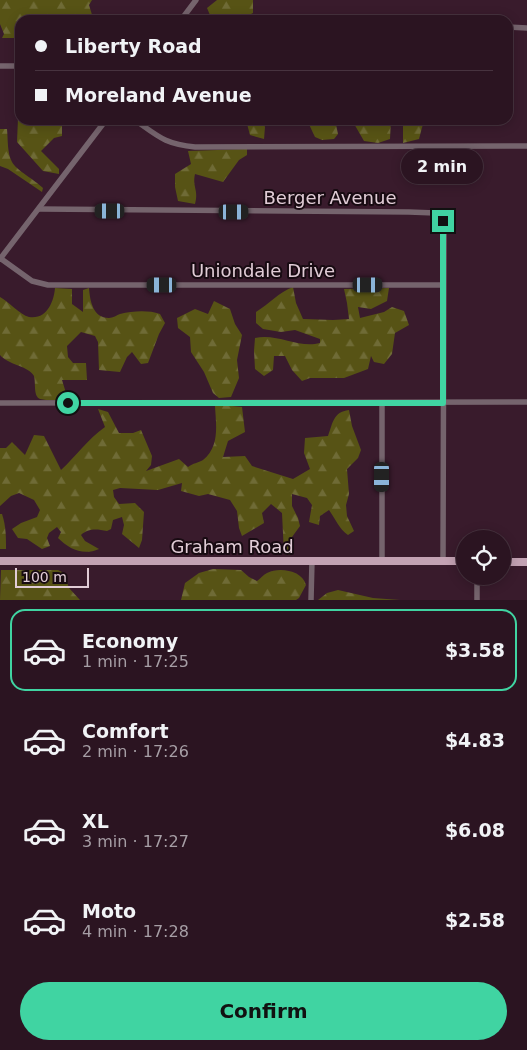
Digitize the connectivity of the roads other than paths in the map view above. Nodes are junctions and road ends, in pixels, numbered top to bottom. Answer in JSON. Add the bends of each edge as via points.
{"nodes":[{"id":1,"x":196,"y":0,"type":"edge"},
{"id":2,"x":185,"y":15,"type":"edge"},
{"id":3,"x":513,"y":27,"type":"edge"},
{"id":4,"x":527,"y":28,"type":"edge"},
{"id":5,"x":0,"y":66,"type":"edge"},
{"id":6,"x":15,"y":66,"type":"edge"},
{"id":7,"x":102,"y":125,"type":"edge"},
{"id":8,"x":142,"y":125,"type":"edge"},
{"id":9,"x":527,"y":146,"type":"edge"},
{"id":10,"x":39,"y":209,"type":"junction"},
{"id":11,"x":0,"y":258,"type":"edge"},
{"id":12,"x":443,"y":285,"type":"junction"},
{"id":13,"x":527,"y":402,"type":"edge"},
{"id":14,"x":0,"y":403,"type":"edge"},
{"id":15,"x":382,"y":403,"type":"junction"},
{"id":16,"x":443,"y":403,"type":"junction"},
{"id":17,"x":312,"y":561,"type":"junction"},
{"id":18,"x":382,"y":561,"type":"junction"},
{"id":19,"x":443,"y":561,"type":"junction"},
{"id":20,"x":456,"y":561,"type":"edge"},
{"id":21,"x":0,"y":562,"type":"edge"},
{"id":22,"x":511,"y":562,"type":"edge"},
{"id":23,"x":527,"y":562,"type":"edge"},
{"id":24,"x":476,"y":585,"type":"edge"},
{"id":25,"x":312,"y":600,"type":"edge"},
{"id":26,"x":477,"y":600,"type":"edge"}],
"edges":[{"from":1,"to":2,"type":"street"},
{"from":3,"to":4,"type":"street"},
{"from":5,"to":6,"type":"street"},
{"from":7,"to":10,"type":"street"},
{"from":8,"to":9,"type":"street","via":[[166,141],[195,146]]},
{"from":10,"to":11,"type":"street"},
{"from":10,"to":12,"type":"street","name":"Berger Avenue","via":[[435,213],[444,226]]},
{"from":11,"to":12,"type":"street","name":"Uniondale Drive","via":[[32,281],[48,285]]},
{"from":12,"to":16,"type":"street"},
{"from":13,"to":16,"type":"street"},
{"from":14,"to":15,"type":"street"},
{"from":15,"to":16,"type":"street"},
{"from":15,"to":18,"type":"street"},
{"from":16,"to":19,"type":"street"},
{"from":17,"to":18,"type":"main road","name":"Graham Road"},
{"from":17,"to":21,"type":"main road","name":"Graham Road"},
{"from":17,"to":25,"type":"street"},
{"from":18,"to":19,"type":"main road","name":"Graham Road"},
{"from":19,"to":20,"type":"main road","name":"Graham Road"},
{"from":22,"to":23,"type":"main road"},
{"from":24,"to":26,"type":"street"}]}
